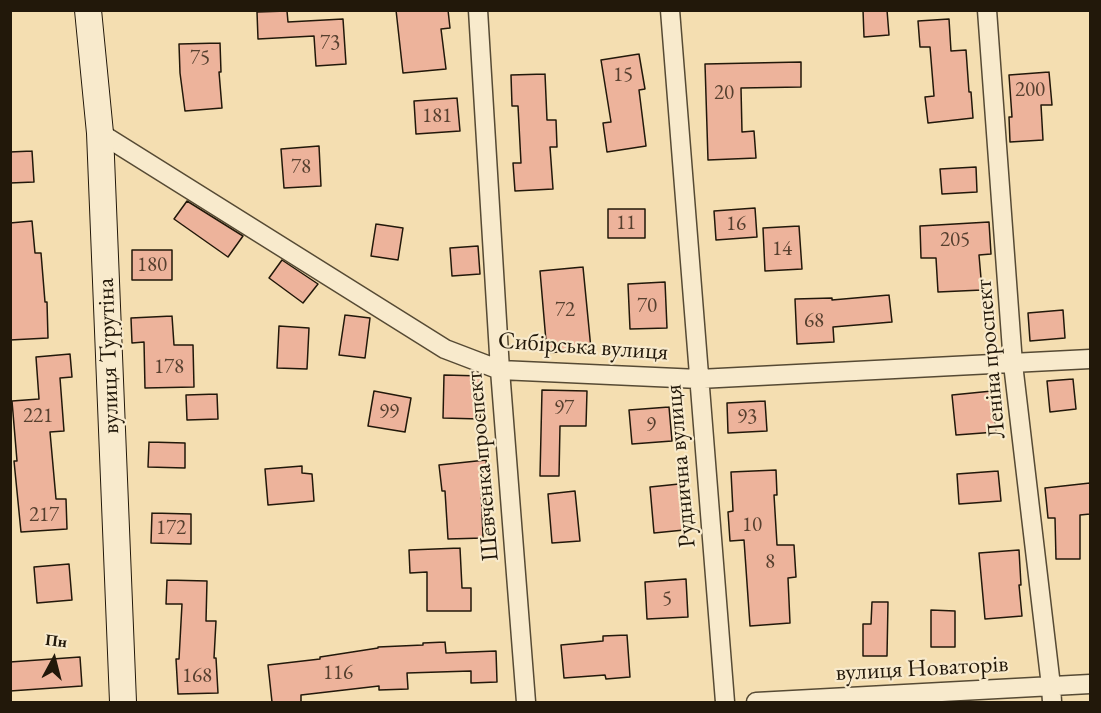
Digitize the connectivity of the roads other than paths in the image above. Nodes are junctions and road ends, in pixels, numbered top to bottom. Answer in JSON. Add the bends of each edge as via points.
{"nodes":[{"id":1,"x":88,"y":10,"type":"edge"},
{"id":2,"x":477,"y":10,"type":"edge"},
{"id":3,"x":670,"y":10,"type":"edge"},
{"id":4,"x":987,"y":10,"type":"edge"},
{"id":5,"x":100,"y":133,"type":"junction"},
{"id":6,"x":1090,"y":359,"type":"edge"},
{"id":7,"x":1013,"y":364,"type":"junction"},
{"id":8,"x":500,"y":370,"type":"junction"},
{"id":9,"x":699,"y":379,"type":"junction"},
{"id":10,"x":1090,"y":684,"type":"edge"},
{"id":11,"x":1051,"y":694,"type":"edge"},
{"id":12,"x":123,"y":702,"type":"edge"},
{"id":13,"x":526,"y":702,"type":"edge"},
{"id":14,"x":724,"y":702,"type":"edge"},
{"id":15,"x":756,"y":702,"type":"edge"}],
"edges":[{"from":1,"to":5,"type":"street","name":"вулиця Турутіна"},
{"from":2,"to":8,"type":"street","name":"Шевченка проспект"},
{"from":3,"to":9,"type":"street","name":"Руднична вулиця"},
{"from":4,"to":7,"type":"street","name":"Леніна проспект"},
{"from":5,"to":8,"type":"street","name":"Сибірська вулиця","via":[[446,349]]},
{"from":5,"to":12,"type":"street","name":"вулиця Турутіна"},
{"from":6,"to":7,"type":"street","name":"Сибірська вулиця"},
{"from":7,"to":9,"type":"street","name":"Сибірська вулиця"},
{"from":7,"to":11,"type":"street","name":"Леніна проспект"},
{"from":8,"to":9,"type":"street","name":"Сибірська вулиця"},
{"from":8,"to":13,"type":"street","name":"Шевченка проспект"},
{"from":9,"to":14,"type":"street","name":"Руднична вулиця"},
{"from":10,"to":11,"type":"street","name":"вулиця Новаторів"},
{"from":11,"to":15,"type":"street","name":"вулиця Новаторів"}]}
